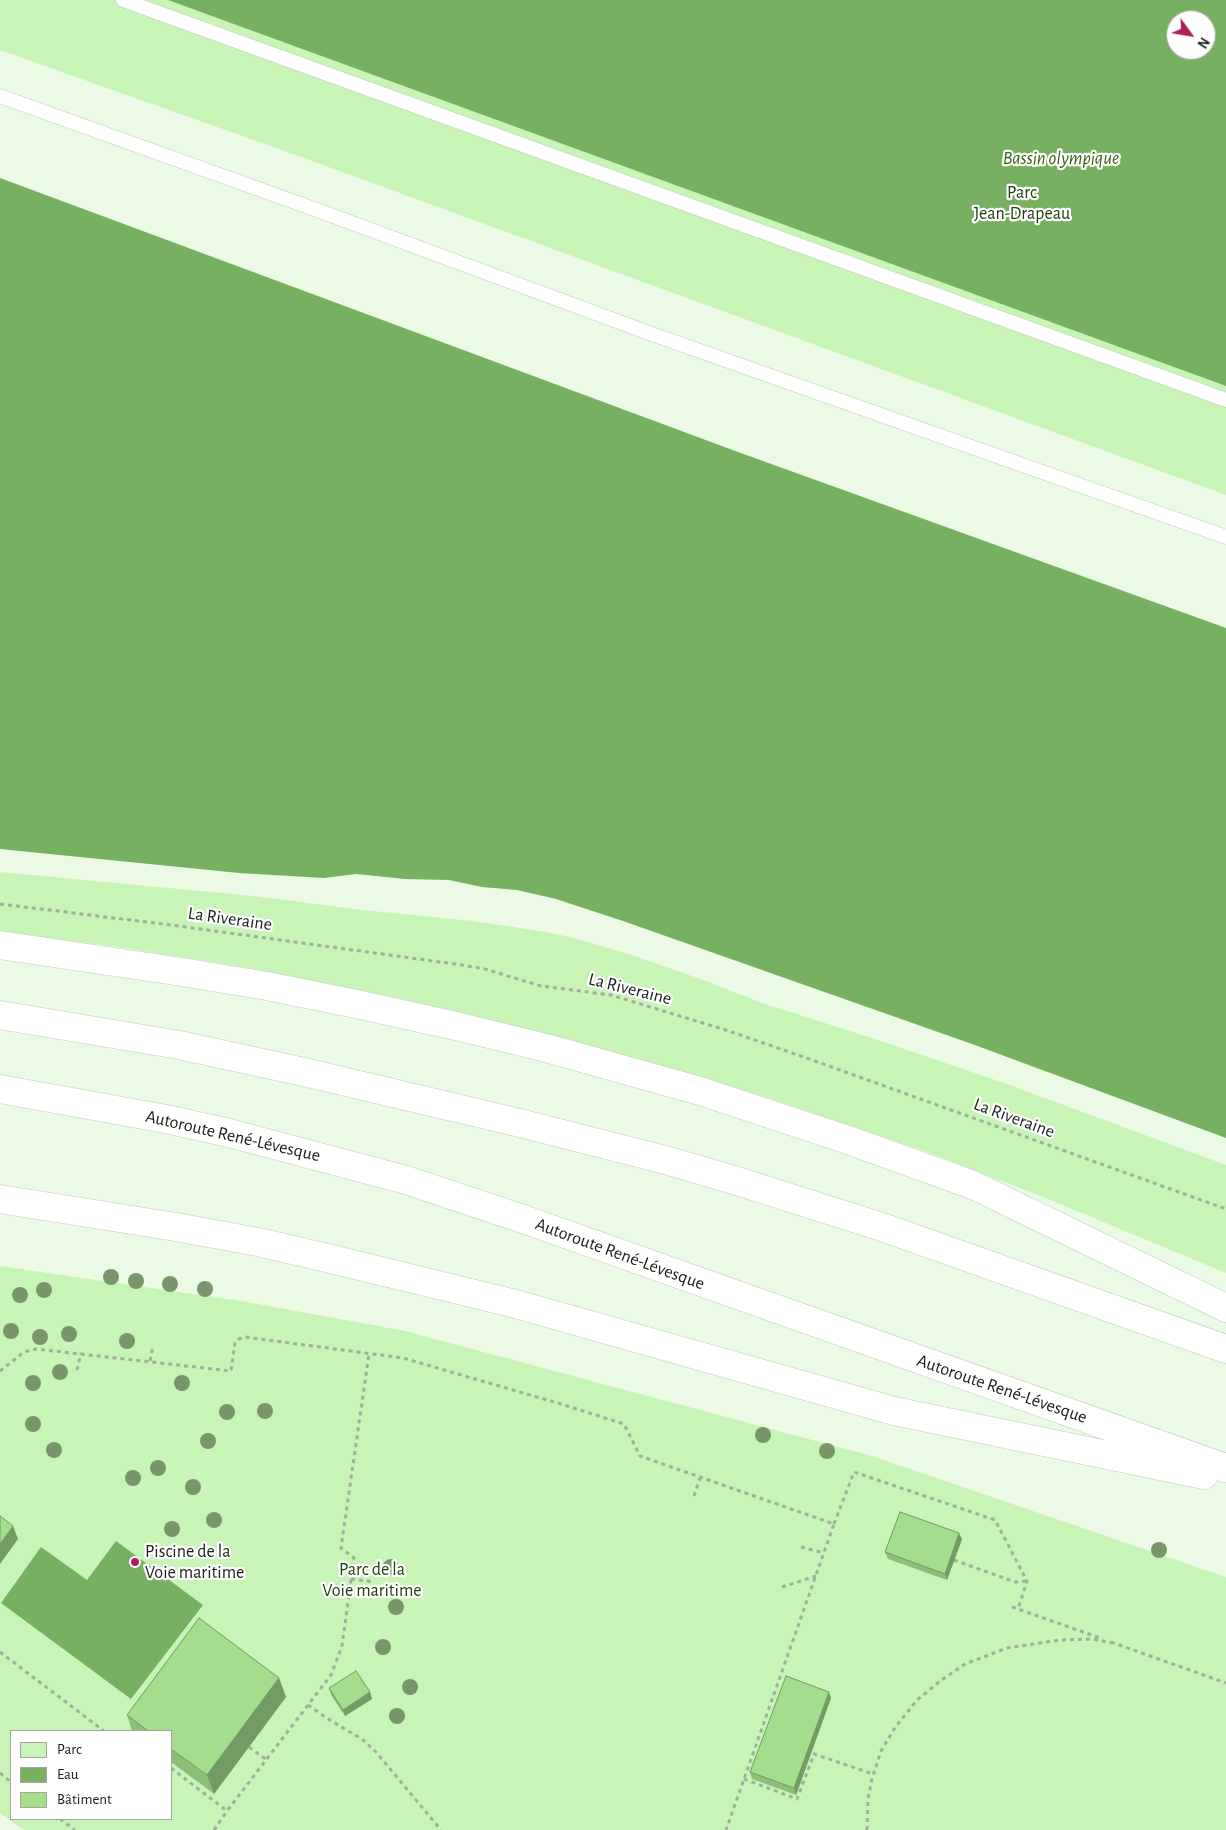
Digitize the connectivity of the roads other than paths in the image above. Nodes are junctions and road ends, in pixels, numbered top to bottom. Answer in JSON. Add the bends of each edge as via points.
{"nodes":[{"id":1,"x":124,"y":0,"type":"edge"},
{"id":2,"x":0,"y":96,"type":"edge"},
{"id":3,"x":1226,"y":400,"type":"edge"},
{"id":4,"x":1226,"y":537,"type":"edge"},
{"id":5,"x":0,"y":945,"type":"edge"},
{"id":6,"x":0,"y":1015,"type":"edge"},
{"id":7,"x":0,"y":1088,"type":"edge"},
{"id":8,"x":0,"y":1200,"type":"edge"},
{"id":9,"x":1226,"y":1308,"type":"edge"},
{"id":10,"x":1226,"y":1349,"type":"edge"},
{"id":11,"x":1226,"y":1468,"type":"edge"},
{"id":12,"x":1226,"y":1480,"type":"edge"}],
"edges":[{"from":1,"to":3,"type":"lane"},
{"from":2,"to":4,"type":"lane","via":[[658,336]]},
{"from":5,"to":9,"type":"highway","via":[[191,973],[347,1002],[546,1048],[700,1091],[973,1185]]},
{"from":6,"to":10,"type":"highway","via":[[150,1040],[295,1070],[669,1161],[874,1224]]},
{"from":7,"to":11,"type":"highway","name":"Autoroute René-Lévesque","via":[[229,1133],[406,1180]]},
{"from":8,"to":12,"type":"highway","via":[[176,1227],[310,1254],[512,1302],[894,1411]]}]}
